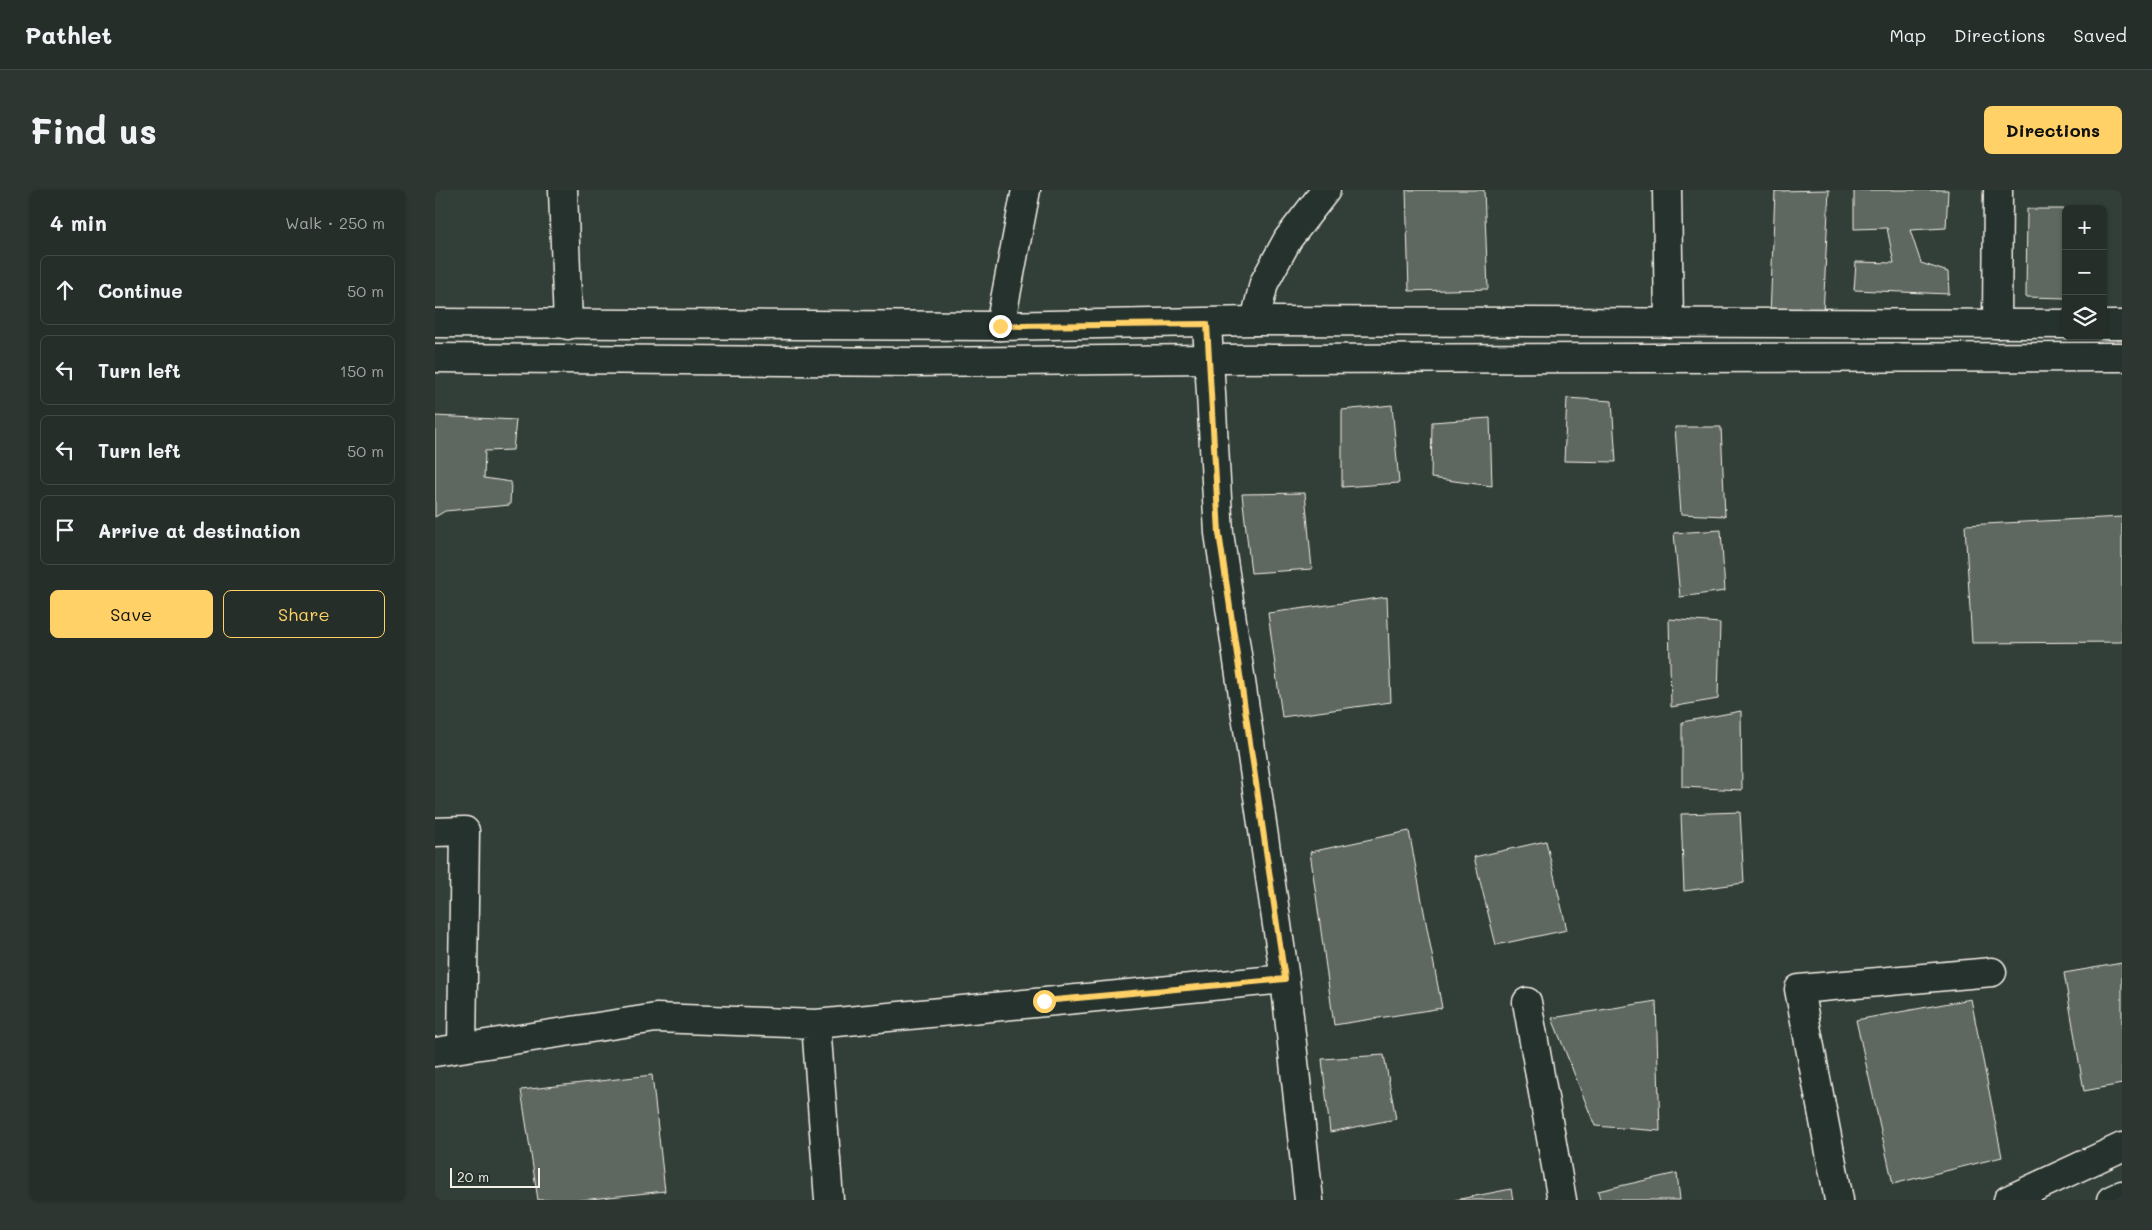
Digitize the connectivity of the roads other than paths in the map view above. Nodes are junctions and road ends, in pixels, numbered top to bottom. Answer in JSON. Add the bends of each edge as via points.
{"nodes":[{"id":1,"x":563,"y":190,"type":"edge"},
{"id":2,"x":1026,"y":190,"type":"edge"},
{"id":3,"x":1326,"y":190,"type":"edge"},
{"id":4,"x":1667,"y":190,"type":"edge"},
{"id":5,"x":1998,"y":190,"type":"edge"},
{"id":6,"x":1255,"y":321,"type":"junction"},
{"id":7,"x":435,"y":323,"type":"edge"},
{"id":8,"x":1669,"y":323,"type":"junction"},
{"id":9,"x":1207,"y":324,"type":"junction"},
{"id":10,"x":1997,"y":324,"type":"junction"},
{"id":11,"x":2062,"y":324,"type":"edge"},
{"id":12,"x":568,"y":325,"type":"junction"},
{"id":13,"x":2107,"y":325,"type":"edge"},
{"id":14,"x":2122,"y":325,"type":"edge"},
{"id":15,"x":1000,"y":326,"type":"junction"},
{"id":16,"x":2122,"y":357,"type":"edge"},
{"id":17,"x":435,"y":358,"type":"edge"},
{"id":18,"x":1208,"y":359,"type":"junction"},
{"id":19,"x":435,"y":832,"type":"edge"},
{"id":20,"x":1992,"y":972,"type":"dead end"},
{"id":21,"x":1285,"y":979,"type":"junction"},
{"id":22,"x":1527,"y":1002,"type":"dead end"},
{"id":23,"x":816,"y":1024,"type":"junction"},
{"id":24,"x":463,"y":1047,"type":"junction"},
{"id":25,"x":435,"y":1052,"type":"edge"},
{"id":26,"x":2122,"y":1147,"type":"edge"},
{"id":27,"x":2122,"y":1195,"type":"edge"},
{"id":28,"x":829,"y":1200,"type":"edge"},
{"id":29,"x":1309,"y":1200,"type":"edge"},
{"id":30,"x":1562,"y":1200,"type":"edge"},
{"id":31,"x":1839,"y":1200,"type":"edge"},
{"id":32,"x":2007,"y":1200,"type":"edge"},
{"id":33,"x":2111,"y":1200,"type":"edge"}],
"edges":[{"from":1,"to":12,"type":"street"},
{"from":2,"to":15,"type":"street"},
{"from":3,"to":6,"type":"street","via":[[1288,239],[1264,283]]},
{"from":4,"to":8,"type":"street"},
{"from":5,"to":10,"type":"street"},
{"from":6,"to":8,"type":"street"},
{"from":6,"to":9,"type":"street"},
{"from":7,"to":12,"type":"street"},
{"from":8,"to":10,"type":"street"},
{"from":9,"to":15,"type":"street"},
{"from":9,"to":18,"type":"street"},
{"from":10,"to":11,"type":"street"},
{"from":12,"to":15,"type":"street"},
{"from":13,"to":14,"type":"street"},
{"from":16,"to":18,"type":"street"},
{"from":17,"to":18,"type":"street","via":[[915,362]]},
{"from":18,"to":21,"type":"street","via":[[1219,533]]},
{"from":19,"to":24,"type":"street","via":[[465,831]]},
{"from":20,"to":31,"type":"street","via":[[1799,989]]},
{"from":21,"to":23,"type":"street"},
{"from":21,"to":29,"type":"street"},
{"from":22,"to":30,"type":"street"},
{"from":23,"to":24,"type":"street","via":[[656,1018]]},
{"from":23,"to":28,"type":"street"},
{"from":24,"to":25,"type":"street"},
{"from":26,"to":32,"type":"street"},
{"from":27,"to":33,"type":"street"}]}
